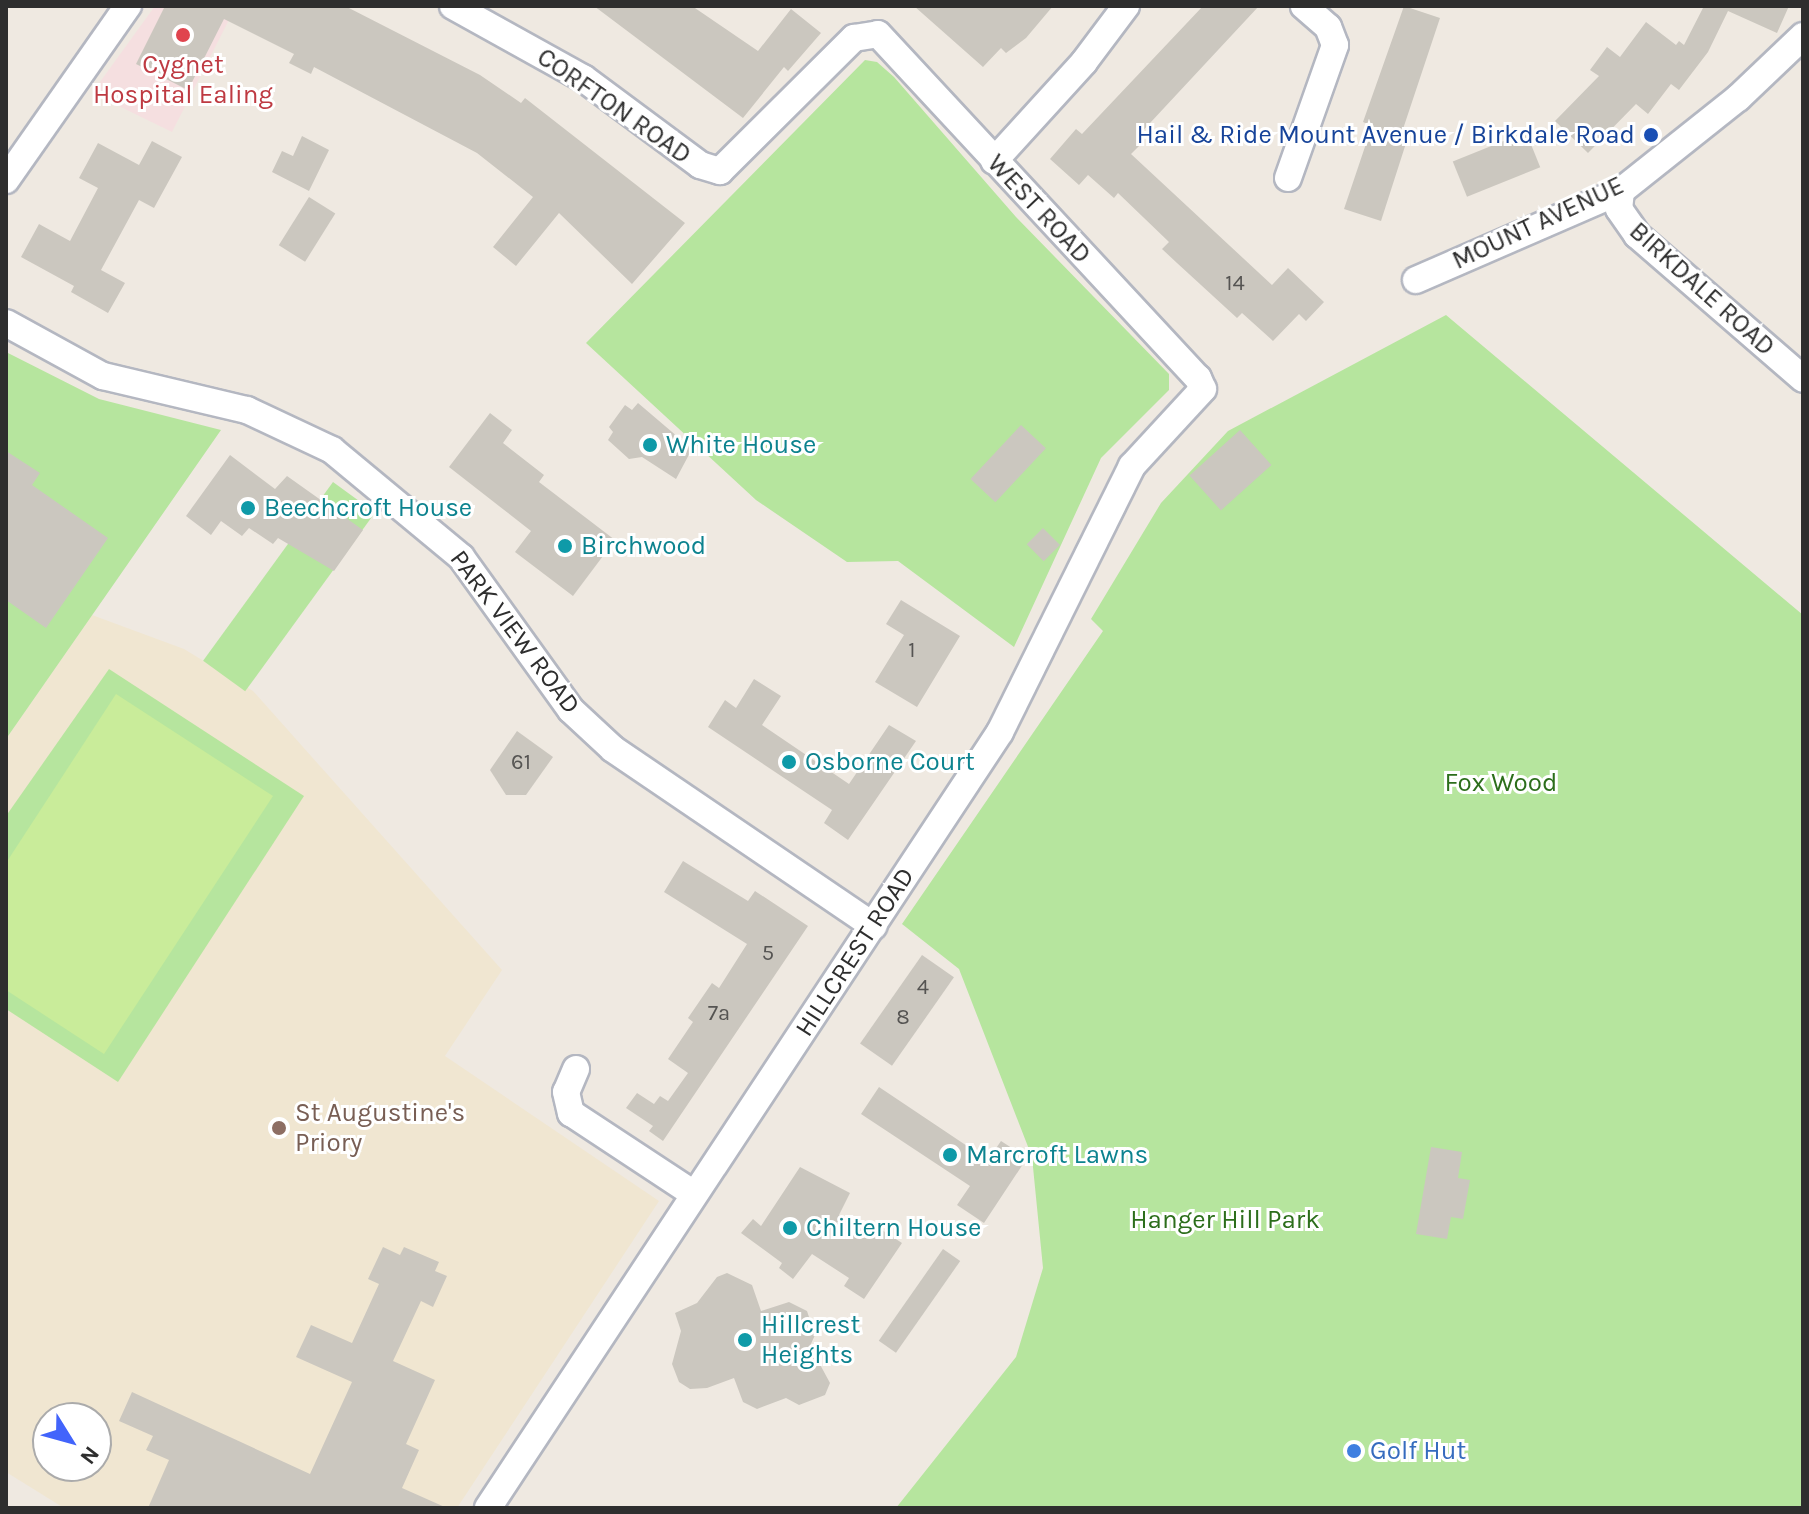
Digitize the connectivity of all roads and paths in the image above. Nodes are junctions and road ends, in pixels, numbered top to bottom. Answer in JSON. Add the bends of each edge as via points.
{"nodes":[{"id":1,"x":128,"y":6,"type":"edge"},
{"id":2,"x":453,"y":6,"type":"edge"},
{"id":3,"x":1126,"y":6,"type":"edge"},
{"id":4,"x":1304,"y":6,"type":"edge"},
{"id":5,"x":871,"y":32,"type":"joint"},
{"id":6,"x":1803,"y":36,"type":"edge"},
{"id":7,"x":994,"y":161,"type":"junction"},
{"id":8,"x":1288,"y":178,"type":"dead end"},
{"id":9,"x":6,"y":180,"type":"edge"},
{"id":10,"x":1621,"y":191,"type":"junction"},
{"id":11,"x":1416,"y":280,"type":"dead end"},
{"id":12,"x":6,"y":323,"type":"edge"},
{"id":13,"x":1803,"y":379,"type":"edge"},
{"id":14,"x":1203,"y":389,"type":"joint"},
{"id":15,"x":873,"y":926,"type":"junction"},
{"id":16,"x":576,"y":1069,"type":"dead end"},
{"id":17,"x":694,"y":1194,"type":"junction"},
{"id":18,"x":488,"y":1508,"type":"edge"}],
"edges":[{"from":1,"to":9,"type":"street"},
{"from":2,"to":5,"type":"street","name":"CORFTON ROAD","via":[[583,78],[700,165],[720,171],[854,38]]},
{"from":3,"to":7,"type":"street","via":[[1084,62]]},
{"from":4,"to":8,"type":"street","via":[[1328,27],[1335,45]]},
{"from":5,"to":7,"type":"street","name":"WEST ROAD","via":[[885,39]]},
{"from":6,"to":10,"type":"street","name":"MOUNT AVENUE","via":[[1738,98]]},
{"from":7,"to":14,"type":"street","name":"WEST ROAD"},
{"from":10,"to":11,"type":"street","name":"MOUNT AVENUE"},
{"from":10,"to":13,"type":"street","name":"BIRKDALE ROAD","via":[[1619,209],[1637,235]]},
{"from":12,"to":15,"type":"street","name":"PARK VIEW ROAD","via":[[103,376],[247,410],[332,450],[461,557],[571,710],[613,749]]},
{"from":14,"to":15,"type":"street","name":"HILLCREST ROAD","via":[[1132,466],[1116,491],[1000,732]]},
{"from":15,"to":17,"type":"street","name":"HILLCREST ROAD"},
{"from":16,"to":17,"type":"street","via":[[566,1092],[571,1113]]},
{"from":17,"to":18,"type":"street","name":"HILLCREST ROAD"}]}
